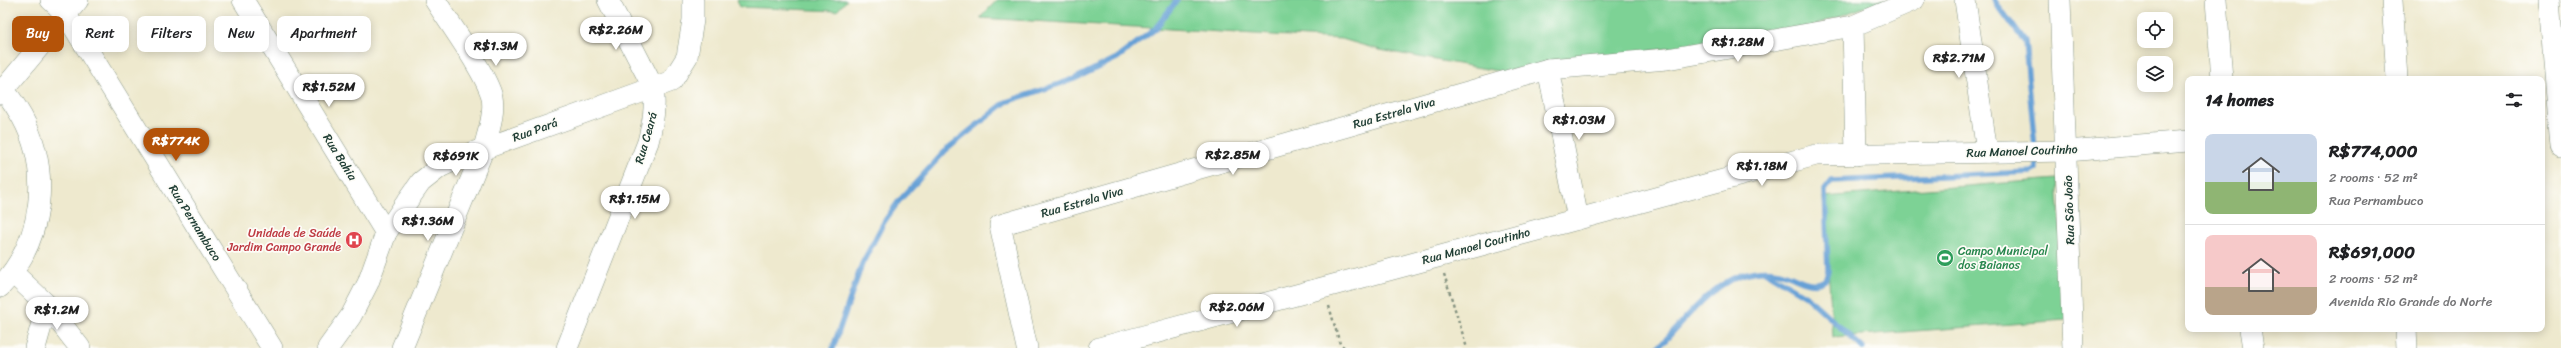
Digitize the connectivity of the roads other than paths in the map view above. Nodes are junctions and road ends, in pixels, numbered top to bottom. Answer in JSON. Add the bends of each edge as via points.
{"nodes":[{"id":1,"x":243,"y":0,"type":"edge"},
{"id":2,"x":435,"y":0,"type":"edge"},
{"id":3,"x":608,"y":0,"type":"edge"},
{"id":4,"x":693,"y":0,"type":"edge"},
{"id":5,"x":1914,"y":0,"type":"edge"},
{"id":6,"x":1965,"y":0,"type":"edge"},
{"id":7,"x":2060,"y":0,"type":"edge"},
{"id":8,"x":2216,"y":0,"type":"edge"},
{"id":9,"x":2392,"y":0,"type":"edge"},
{"id":10,"x":2549,"y":0,"type":"edge"},
{"id":11,"x":65,"y":4,"type":"edge"},
{"id":12,"x":1853,"y":26,"type":"junction"},
{"id":13,"x":1548,"y":69,"type":"junction"},
{"id":14,"x":2222,"y":76,"type":"edge"},
{"id":15,"x":2397,"y":76,"type":"edge"},
{"id":16,"x":653,"y":87,"type":"junction"},
{"id":17,"x":1,"y":90,"type":"edge"},
{"id":18,"x":2553,"y":110,"type":"edge"},
{"id":19,"x":2185,"y":141,"type":"edge"},
{"id":20,"x":2561,"y":147,"type":"edge"},
{"id":21,"x":484,"y":148,"type":"junction"},
{"id":22,"x":2067,"y":151,"type":"junction"},
{"id":23,"x":1987,"y":152,"type":"junction"},
{"id":24,"x":1856,"y":155,"type":"junction"},
{"id":25,"x":1578,"y":219,"type":"junction"},
{"id":26,"x":386,"y":233,"type":"junction"},
{"id":27,"x":7,"y":280,"type":"edge"},
{"id":28,"x":47,"y":305,"type":"junction"},
{"id":29,"x":2250,"y":332,"type":"edge"},
{"id":30,"x":2406,"y":332,"type":"edge"},
{"id":31,"x":566,"y":347,"type":"edge"},
{"id":32,"x":35,"y":348,"type":"edge"},
{"id":33,"x":80,"y":348,"type":"edge"},
{"id":34,"x":272,"y":348,"type":"edge"},
{"id":35,"x":328,"y":348,"type":"edge"},
{"id":36,"x":402,"y":348,"type":"edge"},
{"id":37,"x":1027,"y":348,"type":"edge"},
{"id":38,"x":1099,"y":348,"type":"edge"},
{"id":39,"x":2073,"y":348,"type":"edge"},
{"id":40,"x":2253,"y":348,"type":"edge"},
{"id":41,"x":2407,"y":348,"type":"edge"}],
"edges":[{"from":1,"to":26,"type":"street","name":"Rua Bahia"},
{"from":2,"to":21,"type":"street","via":[[479,70],[492,96],[492,118]]},
{"from":3,"to":16,"type":"street","name":"Rua Ceará"},
{"from":4,"to":16,"type":"street","name":"Rua Pará","via":[[693,20],[687,57],[672,81]]},
{"from":5,"to":12,"type":"street","name":"Rua Estrela Viva"},
{"from":6,"to":23,"type":"street"},
{"from":7,"to":22,"type":"street","name":"Rua São João"},
{"from":8,"to":14,"type":"street"},
{"from":9,"to":15,"type":"street"},
{"from":10,"to":18,"type":"street"},
{"from":11,"to":17,"type":"street"},
{"from":11,"to":34,"type":"street","name":"Rua Pernambuco"},
{"from":12,"to":13,"type":"street","name":"Rua Estrela Viva","via":[[1667,59]]},
{"from":12,"to":24,"type":"street"},
{"from":13,"to":25,"type":"street"},
{"from":13,"to":37,"type":"street","name":"Rua Estrela Viva","via":[[1000,225]]},
{"from":16,"to":21,"type":"street","name":"Rua Pará"},
{"from":16,"to":31,"type":"street","name":"Rua Ceará","via":[[655,110],[648,142]]},
{"from":17,"to":27,"type":"street","via":[[29,130],[39,163],[40,201],[31,238]]},
{"from":18,"to":20,"type":"street"},
{"from":19,"to":22,"type":"street","name":"Rua Manoel Coutinho"},
{"from":21,"to":26,"type":"street","name":"Rua Pará","via":[[440,167],[430,175],[417,188]]},
{"from":21,"to":36,"type":"street"},
{"from":22,"to":23,"type":"street","name":"Rua Manoel Coutinho"},
{"from":22,"to":39,"type":"street","name":"Rua São João"},
{"from":23,"to":24,"type":"street","name":"Rua Manoel Coutinho"},
{"from":24,"to":25,"type":"street","name":"Rua Manoel Coutinho","via":[[1816,155]]},
{"from":25,"to":38,"type":"street","name":"Rua Manoel Coutinho"},
{"from":26,"to":35,"type":"street","name":"Rua Pará","via":[[368,283],[351,316]]},
{"from":27,"to":28,"type":"street"},
{"from":28,"to":32,"type":"street"},
{"from":28,"to":33,"type":"street"},
{"from":29,"to":40,"type":"street"},
{"from":30,"to":41,"type":"street"}]}
